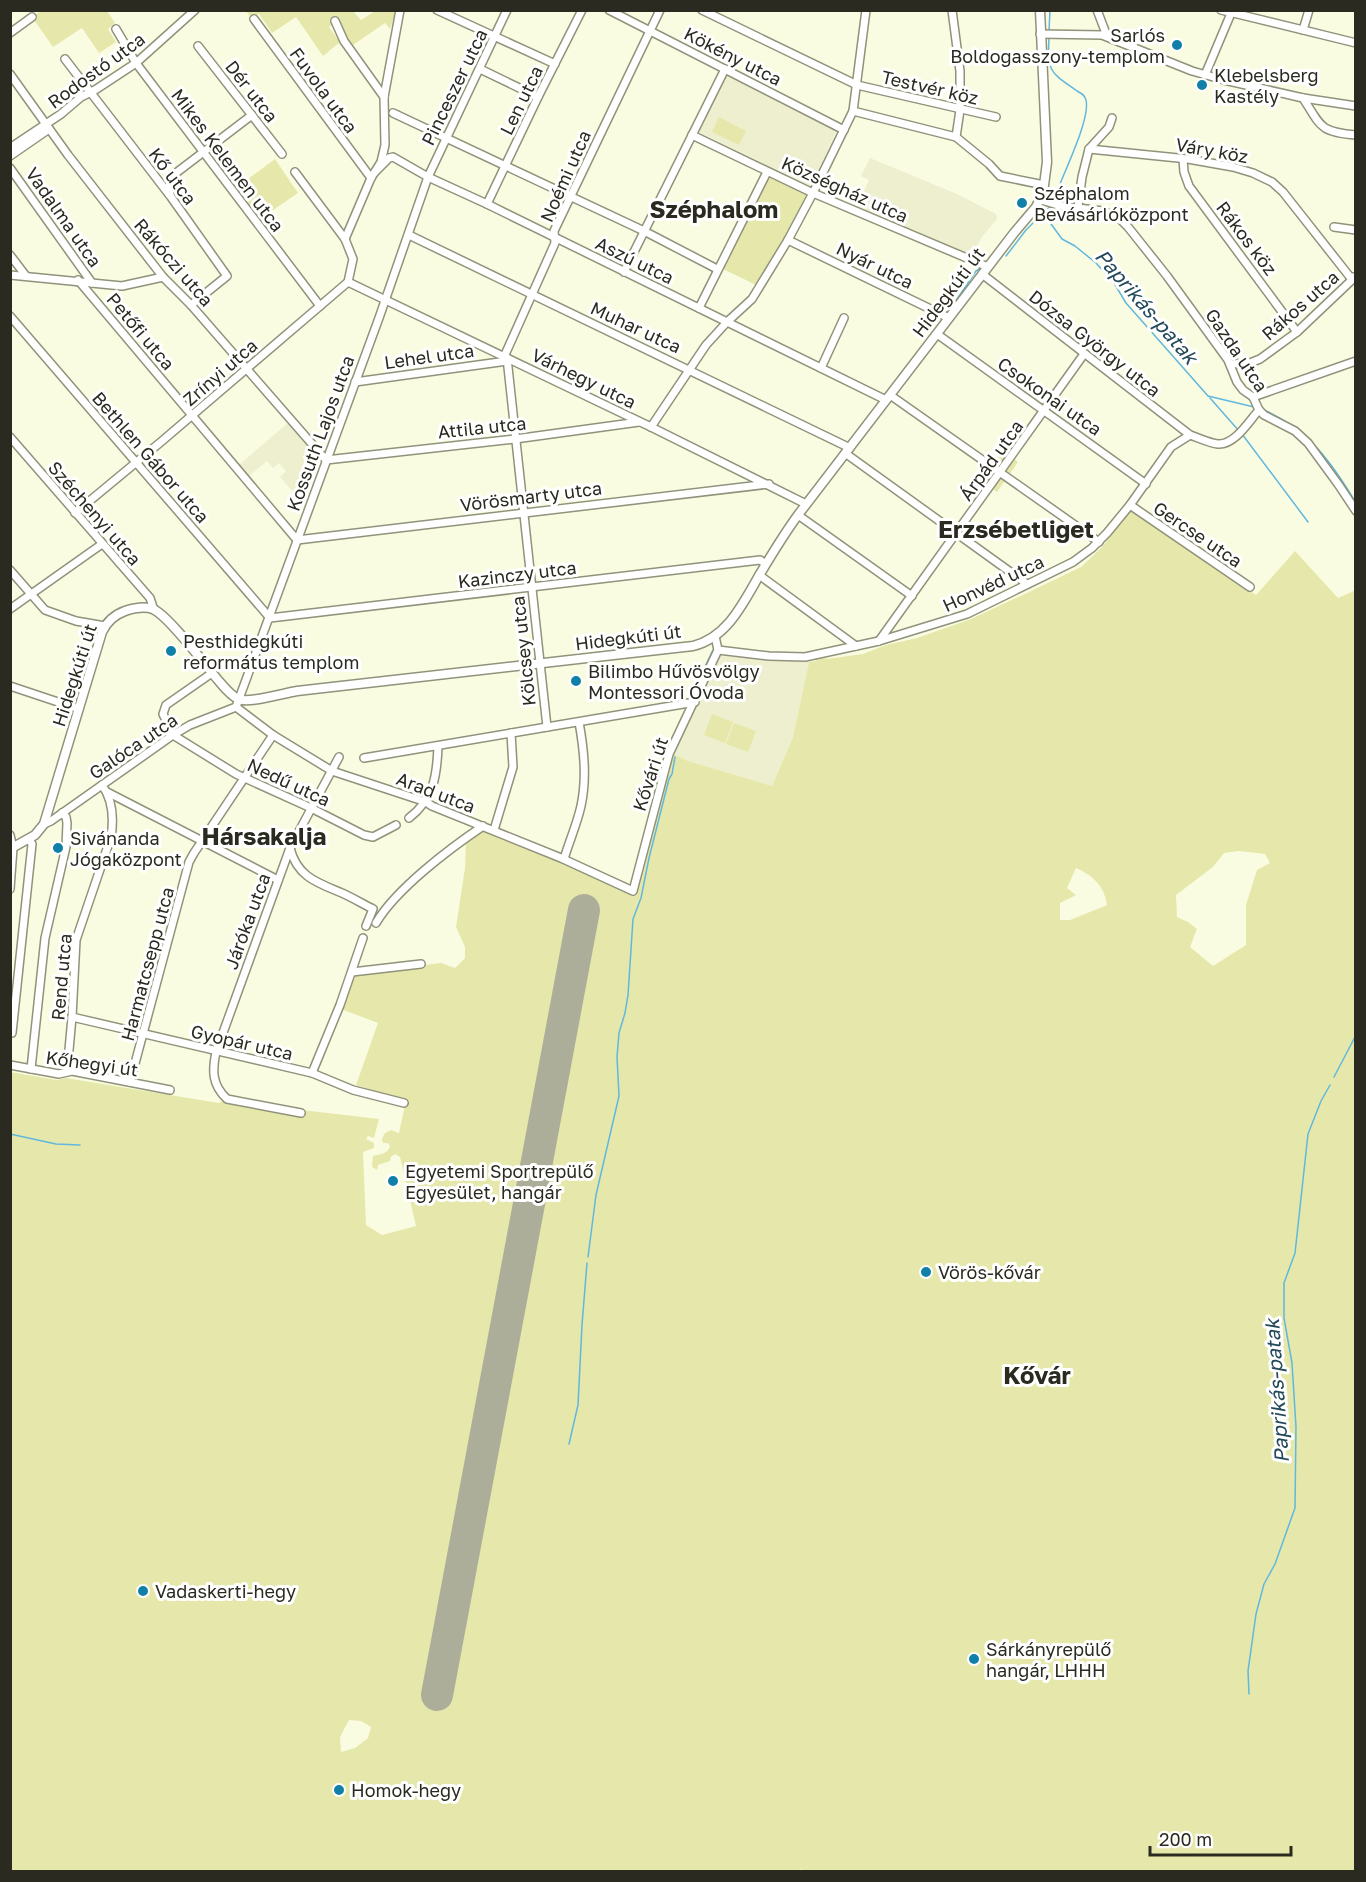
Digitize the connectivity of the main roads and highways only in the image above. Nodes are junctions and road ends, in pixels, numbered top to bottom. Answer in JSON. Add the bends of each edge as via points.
{"nodes":[{"id":1,"x":1040,"y":10,"type":"edge"},
{"id":2,"x":12,"y":849,"type":"edge"}],
"edges":[{"from":1,"to":2,"type":"main road","name":"Hidegkúti út","via":[[1047,141],[1044,185],[1049,202],[1036,207],[946,317],[937,334],[804,503],[737,614],[715,636],[693,646],[297,691],[238,703],[168,621],[154,610],[128,610],[105,626],[76,709],[44,824]]}]}
